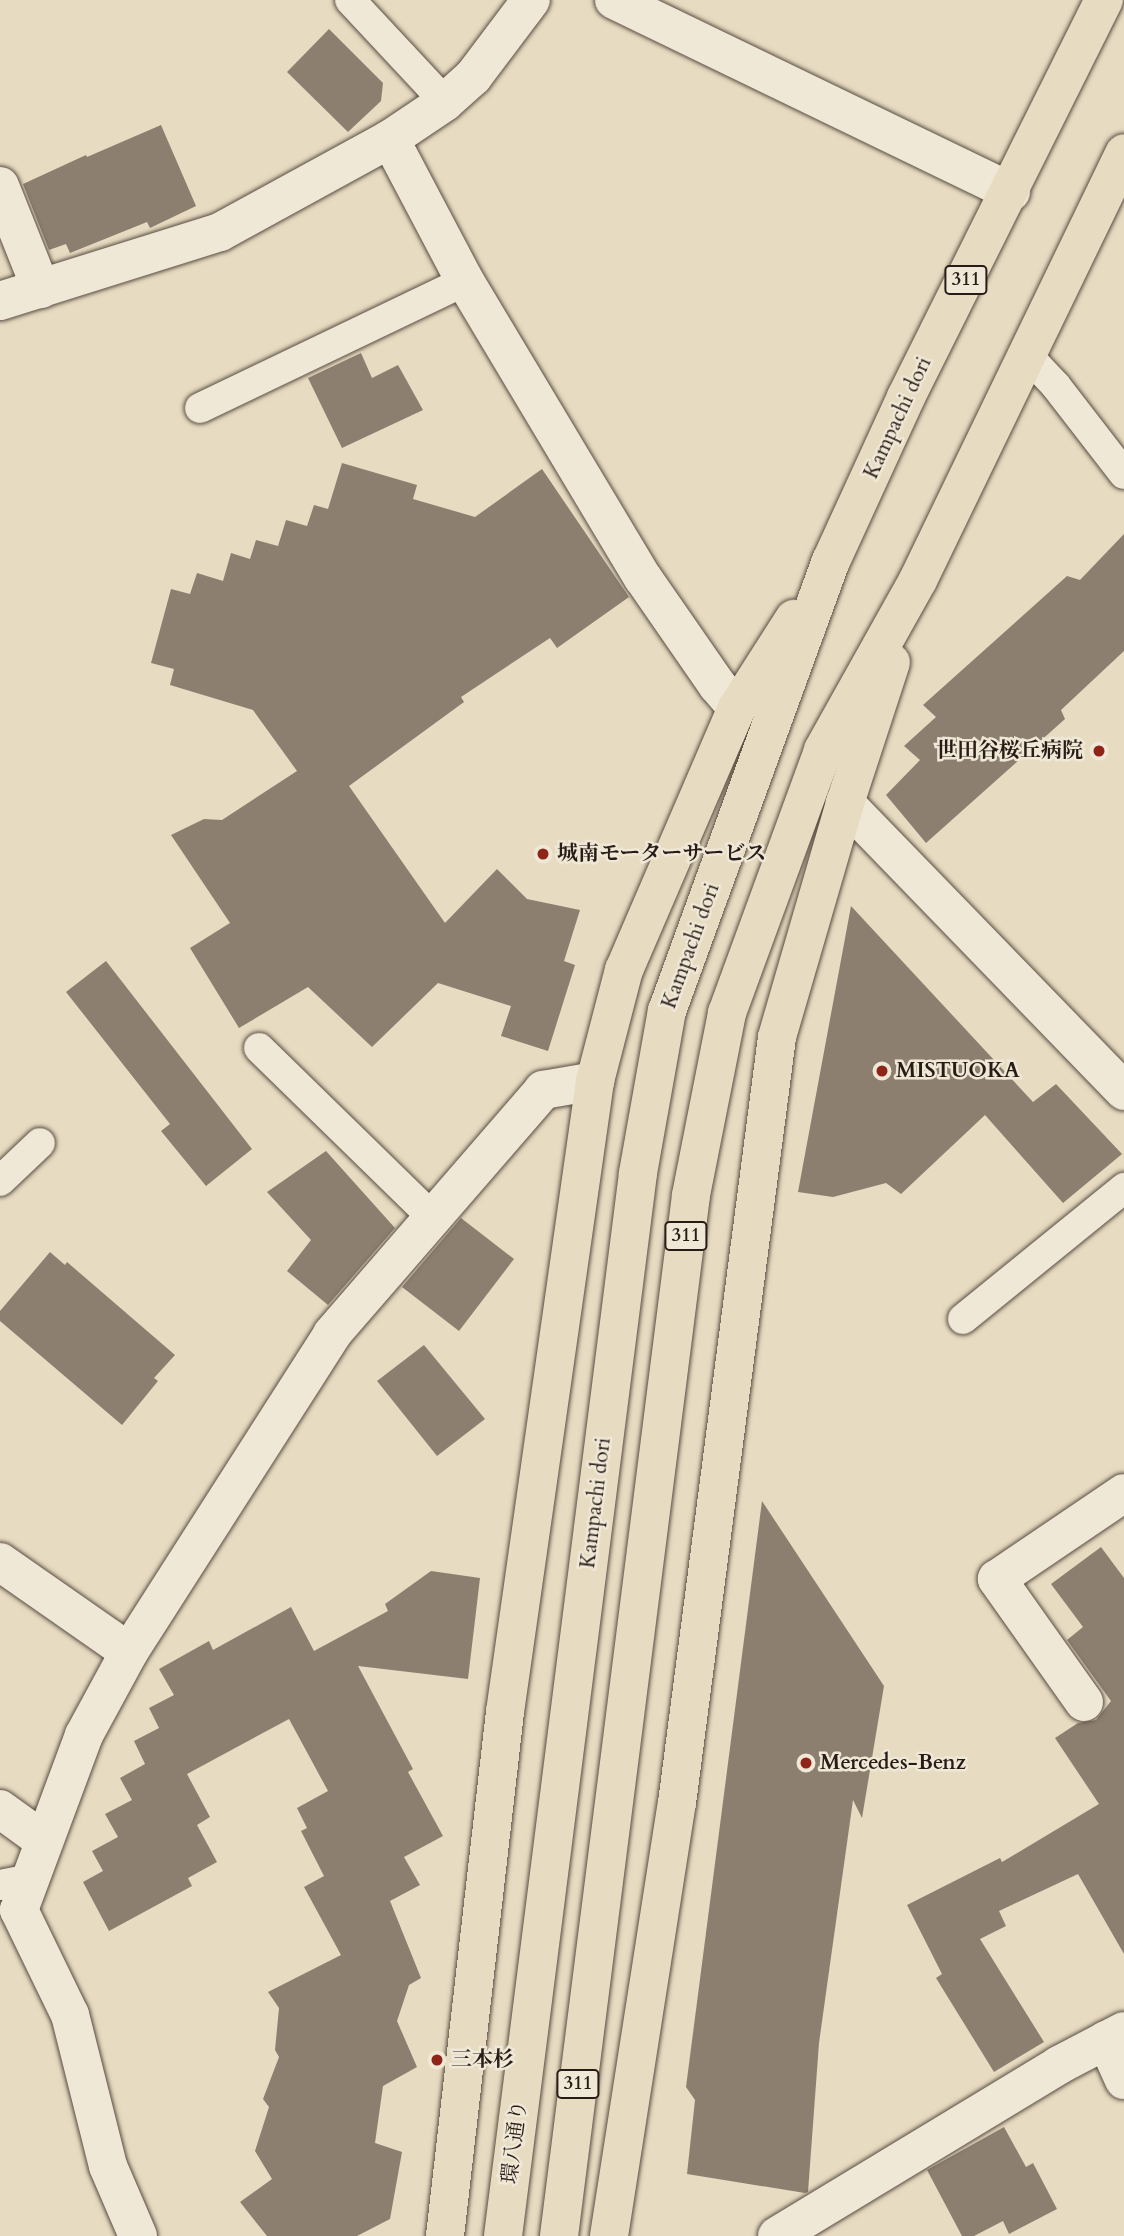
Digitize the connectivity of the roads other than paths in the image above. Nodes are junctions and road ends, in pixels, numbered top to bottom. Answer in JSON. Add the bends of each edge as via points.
{"nodes":[{"id":1,"x":350,"y":0,"type":"edge"},
{"id":2,"x":531,"y":0,"type":"edge"},
{"id":3,"x":614,"y":0,"type":"edge"},
{"id":4,"x":1104,"y":0,"type":"edge"},
{"id":5,"x":445,"y":102,"type":"junction"},
{"id":6,"x":390,"y":139,"type":"junction"},
{"id":7,"x":1124,"y":153,"type":"edge"},
{"id":8,"x":0,"y":186,"type":"edge"},
{"id":9,"x":1011,"y":192,"type":"junction"},
{"id":10,"x":465,"y":281,"type":"junction"},
{"id":11,"x":40,"y":289,"type":"junction"},
{"id":12,"x":0,"y":301,"type":"edge"},
{"id":13,"x":1026,"y":354,"type":"junction"},
{"id":14,"x":200,"y":408,"type":"dead end"},
{"id":15,"x":1124,"y":474,"type":"edge"},
{"id":16,"x":831,"y":561,"type":"junction"},
{"id":17,"x":918,"y":580,"type":"junction"},
{"id":18,"x":737,"y":708,"type":"junction"},
{"id":19,"x":845,"y":803,"type":"junction"},
{"id":20,"x":259,"y":1048,"type":"dead end"},
{"id":21,"x":594,"y":1082,"type":"junction"},
{"id":22,"x":1124,"y":1091,"type":"edge"},
{"id":23,"x":40,"y":1143,"type":"dead end"},
{"id":24,"x":0,"y":1181,"type":"edge"},
{"id":25,"x":1124,"y":1188,"type":"edge"},
{"id":26,"x":433,"y":1218,"type":"junction"},
{"id":27,"x":963,"y":1318,"type":"dead end"},
{"id":28,"x":1124,"y":1493,"type":"edge"},
{"id":29,"x":0,"y":1562,"type":"edge"},
{"id":30,"x":130,"y":1652,"type":"junction"},
{"id":31,"x":1084,"y":1702,"type":"dead end"},
{"id":32,"x":0,"y":1809,"type":"edge"},
{"id":33,"x":44,"y":1841,"type":"junction"},
{"id":34,"x":15,"y":1882,"type":"edge"},
{"id":35,"x":543,"y":1924,"type":"joint"},
{"id":36,"x":1115,"y":2035,"type":"edge"},
{"id":37,"x":1124,"y":2080,"type":"edge"},
{"id":38,"x":138,"y":2236,"type":"edge"},
{"id":39,"x":445,"y":2236,"type":"edge"},
{"id":40,"x":503,"y":2236,"type":"edge"},
{"id":41,"x":559,"y":2236,"type":"edge"},
{"id":42,"x":609,"y":2236,"type":"edge"},
{"id":43,"x":777,"y":2236,"type":"edge"}],
"edges":[{"from":1,"to":5,"type":"lane"},
{"from":2,"to":5,"type":"street","via":[[473,77]]},
{"from":3,"to":9,"type":"street"},
{"from":4,"to":9,"type":"main road","name":"Kampachi dori","number":"311"},
{"from":5,"to":6,"type":"street"},
{"from":6,"to":10,"type":"street"},
{"from":6,"to":11,"type":"street","via":[[219,232]]},
{"from":7,"to":13,"type":"main road","number":"311"},
{"from":8,"to":11,"type":"street"},
{"from":9,"to":16,"type":"main road","name":"Kampachi dori","number":"311","via":[[906,397]]},
{"from":10,"to":14,"type":"lane"},
{"from":10,"to":18,"type":"street","via":[[643,578]]},
{"from":11,"to":12,"type":"street"},
{"from":13,"to":15,"type":"lane"},
{"from":13,"to":17,"type":"main road","number":"311"},
{"from":16,"to":18,"type":"main road"},
{"from":16,"to":35,"type":"main road","name":"Kampachi dori","number":"311","via":[[667,1011],[638,1174]]},
{"from":17,"to":19,"type":"main road"},
{"from":17,"to":41,"type":"main road","number":"311","via":[[822,750],[727,1013],[691,1195]]},
{"from":18,"to":21,"type":"main road","via":[[624,970]]},
{"from":19,"to":22,"type":"street"},
{"from":19,"to":42,"type":"main road","via":[[777,1037],[677,1803]]},
{"from":20,"to":26,"type":"lane"},
{"from":21,"to":26,"type":"street","via":[[543,1090]]},
{"from":21,"to":39,"type":"main road","via":[[505,1712]]},
{"from":23,"to":24,"type":"lane"},
{"from":25,"to":27,"type":"lane"},
{"from":26,"to":30,"type":"street","via":[[332,1334]]},
{"from":28,"to":31,"type":"street","via":[[997,1579]]},
{"from":29,"to":30,"type":"street"},
{"from":30,"to":33,"type":"street","via":[[84,1735]]},
{"from":32,"to":33,"type":"street"},
{"from":33,"to":34,"type":"street"},
{"from":34,"to":38,"type":"street","via":[[19,1910],[70,2015],[108,2166]]},
{"from":35,"to":40,"type":"main road","name":"環八通り","number":"311"},
{"from":36,"to":37,"type":"street"},
{"from":36,"to":43,"type":"street"}]}
